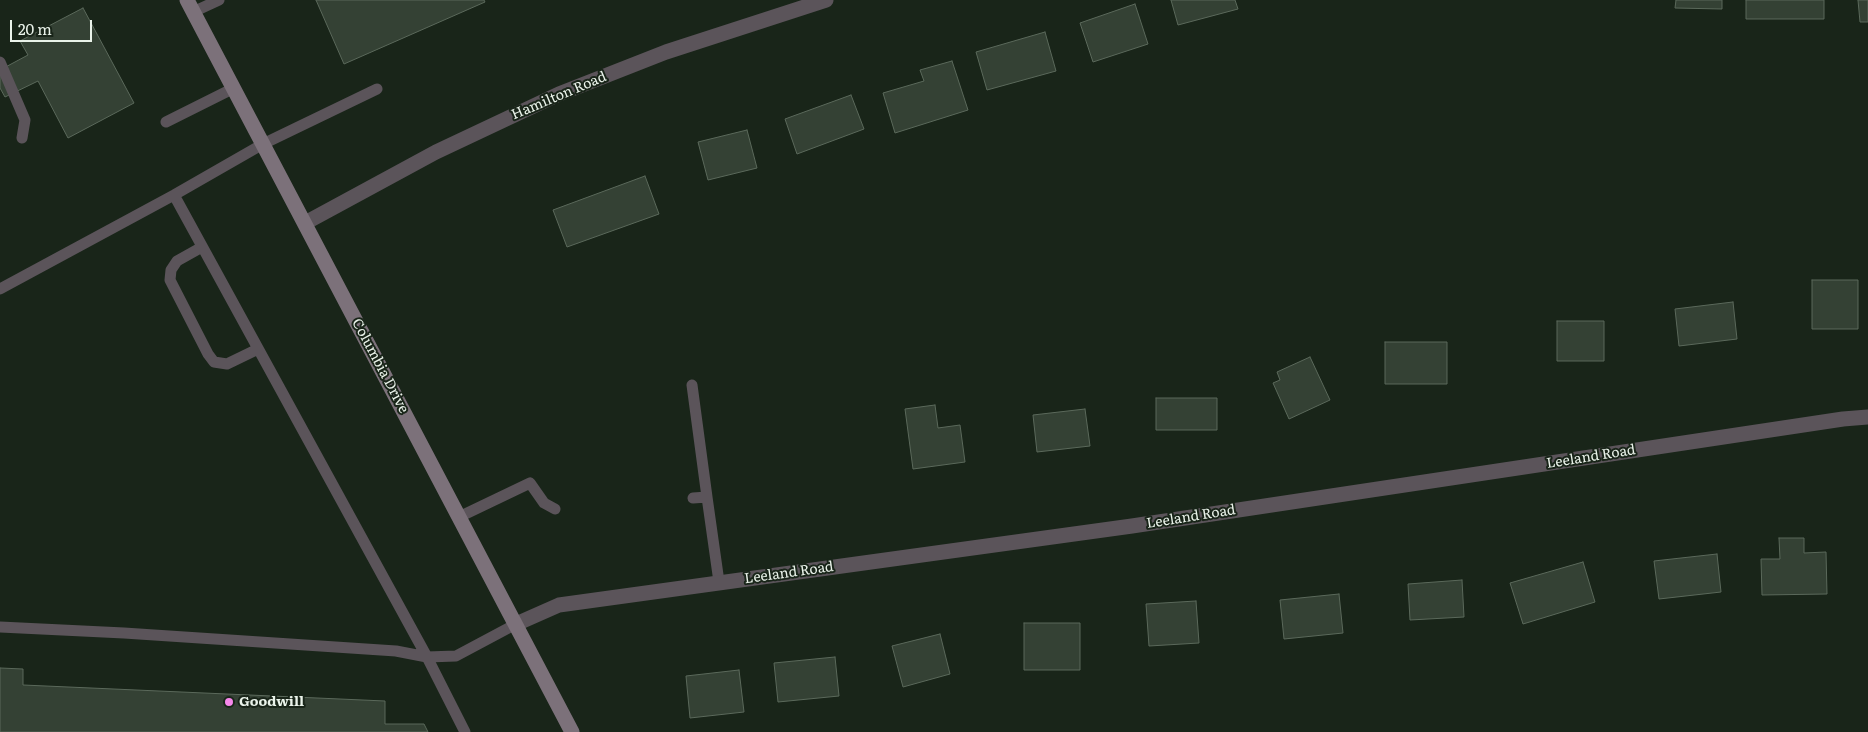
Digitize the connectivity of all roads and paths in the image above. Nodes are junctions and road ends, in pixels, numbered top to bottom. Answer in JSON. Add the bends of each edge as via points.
{"nodes":[{"id":1,"x":219,"y":0,"type":"edge"},
{"id":2,"x":826,"y":0,"type":"edge"},
{"id":3,"x":190,"y":6,"type":"edge"},
{"id":4,"x":0,"y":62,"type":"edge"},
{"id":5,"x":234,"y":88,"type":"junction"},
{"id":6,"x":377,"y":89,"type":"dead end"},
{"id":7,"x":166,"y":122,"type":"dead end"},
{"id":8,"x":22,"y":138,"type":"dead end"},
{"id":9,"x":263,"y":144,"type":"junction"},
{"id":10,"x":174,"y":195,"type":"junction"},
{"id":11,"x":305,"y":223,"type":"junction"},
{"id":12,"x":202,"y":247,"type":"junction"},
{"id":13,"x":0,"y":288,"type":"edge"},
{"id":14,"x":258,"y":349,"type":"junction"},
{"id":15,"x":692,"y":385,"type":"dead end"},
{"id":16,"x":1868,"y":417,"type":"edge"},
{"id":17,"x":707,"y":497,"type":"junction"},
{"id":18,"x":693,"y":498,"type":"dead end"},
{"id":19,"x":555,"y":509,"type":"dead end"},
{"id":20,"x":459,"y":517,"type":"junction"},
{"id":21,"x":719,"y":582,"type":"junction"},
{"id":22,"x":516,"y":624,"type":"junction"},
{"id":23,"x":0,"y":627,"type":"edge"},
{"id":24,"x":427,"y":657,"type":"junction"},
{"id":25,"x":465,"y":732,"type":"edge"},
{"id":26,"x":572,"y":732,"type":"edge"}],
"edges":[{"from":1,"to":3,"type":"lane"},
{"from":2,"to":11,"type":"street","name":"Hamilton Road","via":[[666,52],[559,94],[436,152]]},
{"from":3,"to":5,"type":"main road","name":"Columbia Drive"},
{"from":4,"to":8,"type":"lane","via":[[25,120]]},
{"from":5,"to":7,"type":"lane"},
{"from":5,"to":9,"type":"main road","name":"Columbia Drive"},
{"from":6,"to":9,"type":"lane"},
{"from":9,"to":10,"type":"lane"},
{"from":9,"to":11,"type":"main road","name":"Columbia Drive"},
{"from":10,"to":12,"type":"lane"},
{"from":10,"to":13,"type":"lane"},
{"from":11,"to":20,"type":"main road","name":"Columbia Drive"},
{"from":12,"to":14,"type":"lane"},
{"from":12,"to":14,"type":"lane","via":[[177,261],[171,270],[170,280],[208,354],[214,362],[227,364]]},
{"from":14,"to":24,"type":"lane"},
{"from":15,"to":17,"type":"lane"},
{"from":16,"to":21,"type":"street","name":"Leeland Road","via":[[1132,526]]},
{"from":17,"to":18,"type":"lane"},
{"from":17,"to":21,"type":"lane"},
{"from":19,"to":20,"type":"lane","via":[[544,503],[530,483]]},
{"from":20,"to":22,"type":"main road","name":"Columbia Drive"},
{"from":21,"to":22,"type":"street","name":"Leeland Road","via":[[559,605]]},
{"from":22,"to":24,"type":"lane","via":[[456,656]]},
{"from":22,"to":26,"type":"main road","name":"Columbia Drive"},
{"from":23,"to":24,"type":"lane","via":[[396,651]]},
{"from":24,"to":25,"type":"lane"}]}
